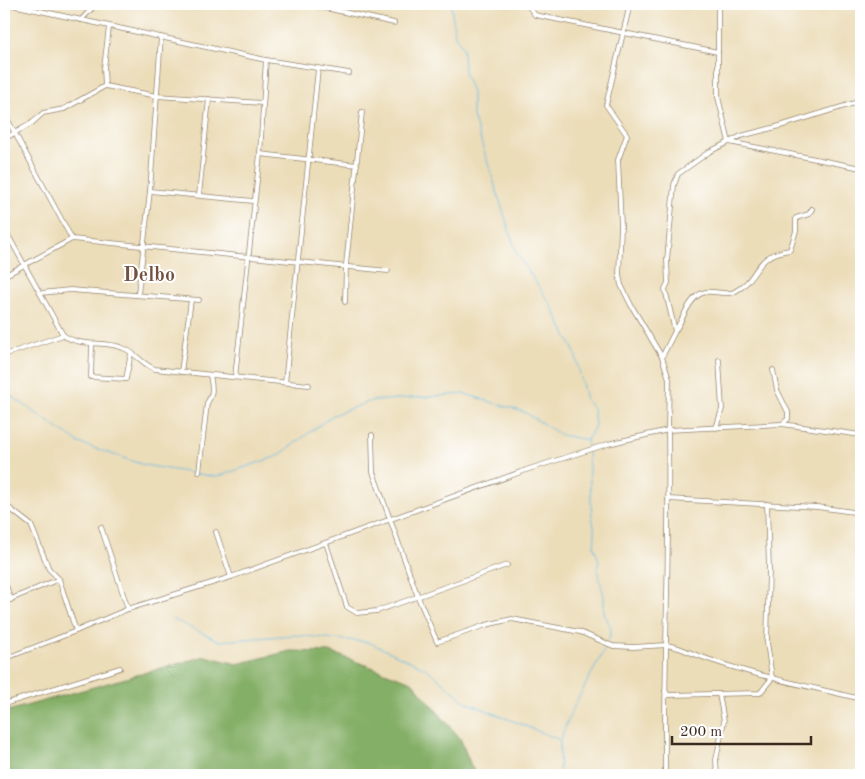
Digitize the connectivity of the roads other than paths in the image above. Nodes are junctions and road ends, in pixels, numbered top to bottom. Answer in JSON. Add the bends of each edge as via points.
{"nodes":[{"id":1,"x":8,"y":4,"type":"edge"},
{"id":2,"x":96,"y":4,"type":"edge"},
{"id":3,"x":307,"y":4,"type":"edge"},
{"id":4,"x":527,"y":4,"type":"edge"},
{"id":5,"x":630,"y":4,"type":"edge"},
{"id":6,"x":718,"y":4,"type":"edge"},
{"id":7,"x":81,"y":20,"type":"junction"},
{"id":8,"x":394,"y":23,"type":"dead end"},
{"id":9,"x":109,"y":27,"type":"junction"},
{"id":10,"x":624,"y":34,"type":"junction"},
{"id":11,"x":161,"y":37,"type":"junction"},
{"id":12,"x":718,"y":52,"type":"junction"},
{"id":13,"x":266,"y":60,"type":"junction"},
{"id":14,"x":318,"y":69,"type":"junction"},
{"id":15,"x":348,"y":73,"type":"dead end"},
{"id":16,"x":105,"y":86,"type":"junction"},
{"id":17,"x":157,"y":96,"type":"junction"},
{"id":18,"x":210,"y":99,"type":"junction"},
{"id":19,"x":861,"y":101,"type":"edge"},
{"id":20,"x":262,"y":103,"type":"junction"},
{"id":21,"x":362,"y":112,"type":"dead end"},
{"id":22,"x":4,"y":113,"type":"edge"},
{"id":23,"x":14,"y":132,"type":"junction"},
{"id":24,"x":4,"y":139,"type":"edge"},
{"id":25,"x":729,"y":142,"type":"junction"},
{"id":26,"x":260,"y":154,"type":"junction"},
{"id":27,"x":308,"y":160,"type":"junction"},
{"id":28,"x":357,"y":165,"type":"junction"},
{"id":29,"x":861,"y":168,"type":"edge"},
{"id":30,"x":150,"y":191,"type":"junction"},
{"id":31,"x":199,"y":196,"type":"junction"},
{"id":32,"x":253,"y":201,"type":"junction"},
{"id":33,"x":812,"y":209,"type":"dead end"},
{"id":34,"x":4,"y":228,"type":"edge"},
{"id":35,"x":72,"y":239,"type":"junction"},
{"id":36,"x":144,"y":245,"type":"junction"},
{"id":37,"x":247,"y":255,"type":"junction"},
{"id":38,"x":297,"y":260,"type":"junction"},
{"id":39,"x":24,"y":265,"type":"junction"},
{"id":40,"x":346,"y":265,"type":"junction"},
{"id":41,"x":388,"y":270,"type":"dead end"},
{"id":42,"x":4,"y":276,"type":"edge"},
{"id":43,"x":41,"y":293,"type":"junction"},
{"id":44,"x":138,"y":294,"type":"junction"},
{"id":45,"x":191,"y":300,"type":"junction"},
{"id":46,"x":199,"y":300,"type":"dead end"},
{"id":47,"x":345,"y":302,"type":"dead end"},
{"id":48,"x":674,"y":331,"type":"junction"},
{"id":49,"x":63,"y":335,"type":"junction"},
{"id":50,"x":92,"y":345,"type":"junction"},
{"id":51,"x":131,"y":353,"type":"junction"},
{"id":52,"x":4,"y":355,"type":"edge"},
{"id":53,"x":662,"y":357,"type":"junction"},
{"id":54,"x":719,"y":360,"type":"dead end"},
{"id":55,"x":773,"y":370,"type":"dead end"},
{"id":56,"x":181,"y":372,"type":"junction"},
{"id":57,"x":210,"y":375,"type":"junction"},
{"id":58,"x":235,"y":378,"type":"junction"},
{"id":59,"x":285,"y":382,"type":"junction"},
{"id":60,"x":309,"y":385,"type":"dead end"},
{"id":61,"x":782,"y":424,"type":"junction"},
{"id":62,"x":716,"y":428,"type":"junction"},
{"id":63,"x":668,"y":430,"type":"junction"},
{"id":64,"x":372,"y":435,"type":"dead end"},
{"id":65,"x":861,"y":435,"type":"edge"},
{"id":66,"x":199,"y":472,"type":"dead end"},
{"id":67,"x":668,"y":499,"type":"junction"},
{"id":68,"x":4,"y":504,"type":"edge"},
{"id":69,"x":767,"y":504,"type":"junction"},
{"id":70,"x":861,"y":513,"type":"edge"},
{"id":71,"x":392,"y":520,"type":"junction"},
{"id":72,"x":101,"y":526,"type":"dead end"},
{"id":73,"x":216,"y":532,"type":"dead end"},
{"id":74,"x":326,"y":544,"type":"junction"},
{"id":75,"x":507,"y":565,"type":"dead end"},
{"id":76,"x":231,"y":577,"type":"junction"},
{"id":77,"x":4,"y":580,"type":"edge"},
{"id":78,"x":58,"y":580,"type":"junction"},
{"id":79,"x":418,"y":597,"type":"junction"},
{"id":80,"x":11,"y":600,"type":"junction"},
{"id":81,"x":4,"y":602,"type":"edge"},
{"id":82,"x":128,"y":609,"type":"junction"},
{"id":83,"x":76,"y":632,"type":"junction"},
{"id":84,"x":667,"y":646,"type":"junction"},
{"id":85,"x":4,"y":659,"type":"edge"},
{"id":86,"x":120,"y":668,"type":"dead end"},
{"id":87,"x":772,"y":678,"type":"junction"},
{"id":88,"x":665,"y":691,"type":"junction"},
{"id":89,"x":719,"y":694,"type":"junction"},
{"id":90,"x":861,"y":699,"type":"edge"},
{"id":91,"x":4,"y":704,"type":"edge"},
{"id":92,"x":665,"y":775,"type":"edge"},
{"id":93,"x":717,"y":775,"type":"edge"}],
"edges":[{"from":1,"to":7,"type":"street"},
{"from":2,"to":7,"type":"street"},
{"from":3,"to":8,"type":"street"},
{"from":4,"to":10,"type":"street","via":[[535,14]]},
{"from":5,"to":10,"type":"street"},
{"from":6,"to":12,"type":"street"},
{"from":7,"to":9,"type":"street"},
{"from":9,"to":11,"type":"street"},
{"from":9,"to":16,"type":"street"},
{"from":10,"to":12,"type":"street"},
{"from":10,"to":53,"type":"street","via":[[606,105],[627,135],[618,160],[619,275],[631,305]]},
{"from":11,"to":13,"type":"street"},
{"from":11,"to":17,"type":"street"},
{"from":12,"to":25,"type":"street","via":[[718,96]]},
{"from":13,"to":14,"type":"street"},
{"from":13,"to":20,"type":"street"},
{"from":14,"to":15,"type":"street"},
{"from":14,"to":27,"type":"street"},
{"from":16,"to":17,"type":"street"},
{"from":16,"to":23,"type":"street","via":[[64,109],[44,113]]},
{"from":17,"to":18,"type":"street"},
{"from":17,"to":30,"type":"street"},
{"from":18,"to":20,"type":"street"},
{"from":18,"to":31,"type":"street"},
{"from":19,"to":25,"type":"street"},
{"from":20,"to":26,"type":"street"},
{"from":21,"to":28,"type":"street"},
{"from":22,"to":23,"type":"street"},
{"from":23,"to":24,"type":"street"},
{"from":23,"to":35,"type":"street"},
{"from":25,"to":29,"type":"street"},
{"from":25,"to":48,"type":"street","via":[[678,174],[674,185],[665,289]]},
{"from":26,"to":27,"type":"street"},
{"from":26,"to":32,"type":"street"},
{"from":27,"to":28,"type":"street"},
{"from":27,"to":38,"type":"street"},
{"from":28,"to":40,"type":"street"},
{"from":30,"to":31,"type":"street"},
{"from":30,"to":36,"type":"street"},
{"from":31,"to":32,"type":"street"},
{"from":32,"to":37,"type":"street"},
{"from":33,"to":48,"type":"street","via":[[809,214],[796,218],[790,250],[770,256],[757,266],[751,281],[733,293],[704,291],[696,297]]},
{"from":34,"to":39,"type":"street"},
{"from":35,"to":36,"type":"street"},
{"from":35,"to":39,"type":"street"},
{"from":36,"to":37,"type":"street"},
{"from":36,"to":44,"type":"street"},
{"from":37,"to":38,"type":"street"},
{"from":37,"to":58,"type":"street"},
{"from":38,"to":40,"type":"street"},
{"from":38,"to":59,"type":"street"},
{"from":39,"to":42,"type":"street"},
{"from":39,"to":43,"type":"street"},
{"from":40,"to":41,"type":"street"},
{"from":40,"to":47,"type":"street"},
{"from":43,"to":44,"type":"street","via":[[59,290]]},
{"from":43,"to":49,"type":"street"},
{"from":44,"to":45,"type":"street"},
{"from":45,"to":46,"type":"street"},
{"from":45,"to":56,"type":"street"},
{"from":48,"to":53,"type":"street"},
{"from":49,"to":50,"type":"street"},
{"from":49,"to":52,"type":"street"},
{"from":50,"to":51,"type":"street","via":[[118,346]]},
{"from":50,"to":51,"type":"street","via":[[91,377],[126,379]]},
{"from":51,"to":56,"type":"street","via":[[147,366]]},
{"from":53,"to":63,"type":"street","via":[[669,379]]},
{"from":54,"to":62,"type":"street","via":[[722,409]]},
{"from":55,"to":61,"type":"street","via":[[777,390],[788,412],[788,419]]},
{"from":56,"to":57,"type":"street"},
{"from":57,"to":58,"type":"street"},
{"from":57,"to":66,"type":"street","via":[[213,389],[207,403]]},
{"from":58,"to":59,"type":"street"},
{"from":59,"to":60,"type":"street"},
{"from":61,"to":62,"type":"street"},
{"from":61,"to":65,"type":"street"},
{"from":62,"to":63,"type":"street"},
{"from":63,"to":67,"type":"street"},
{"from":63,"to":71,"type":"street","via":[[529,468]]},
{"from":64,"to":71,"type":"street","via":[[374,472]]},
{"from":67,"to":69,"type":"street"},
{"from":67,"to":84,"type":"street"},
{"from":68,"to":78,"type":"street","via":[[31,525],[49,569]]},
{"from":69,"to":70,"type":"street"},
{"from":69,"to":87,"type":"street","via":[[767,642]]},
{"from":71,"to":74,"type":"street"},
{"from":71,"to":79,"type":"street"},
{"from":72,"to":82,"type":"street"},
{"from":73,"to":76,"type":"street"},
{"from":74,"to":76,"type":"street"},
{"from":74,"to":79,"type":"street","via":[[347,607],[357,613],[377,612]]},
{"from":75,"to":79,"type":"street"},
{"from":76,"to":82,"type":"street"},
{"from":77,"to":80,"type":"street"},
{"from":78,"to":80,"type":"street"},
{"from":78,"to":83,"type":"street"},
{"from":79,"to":84,"type":"street","via":[[437,642],[512,619],[580,632],[613,646]]},
{"from":80,"to":81,"type":"street"},
{"from":82,"to":83,"type":"street"},
{"from":83,"to":85,"type":"street"},
{"from":84,"to":87,"type":"street"},
{"from":84,"to":88,"type":"street"},
{"from":86,"to":91,"type":"street"},
{"from":87,"to":89,"type":"street","via":[[760,693]]},
{"from":87,"to":90,"type":"street"},
{"from":88,"to":89,"type":"street","via":[[668,695]]},
{"from":88,"to":92,"type":"street"},
{"from":89,"to":93,"type":"street","via":[[724,721],[716,760]]}]}
